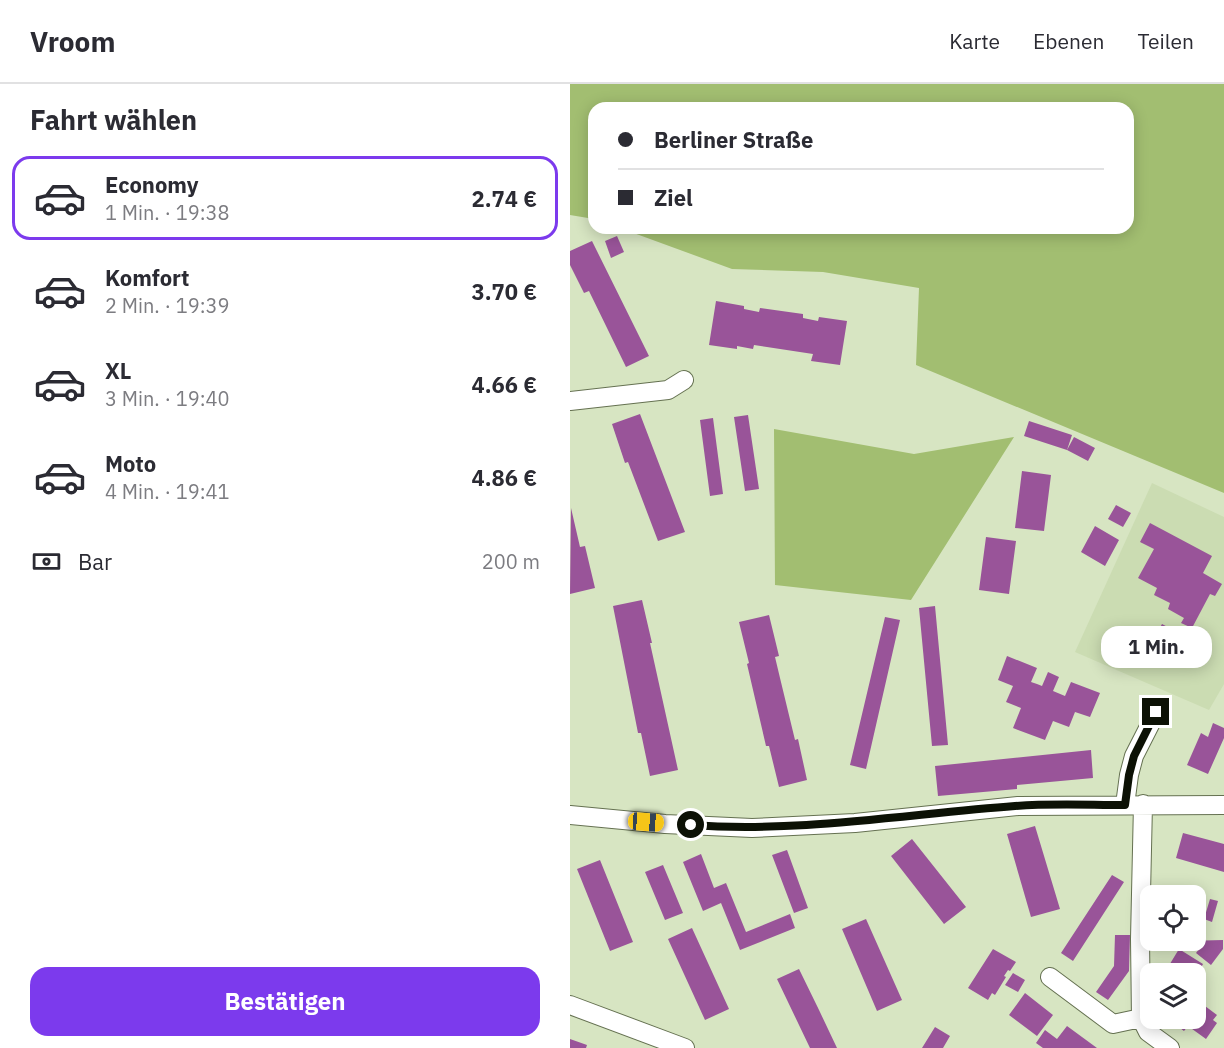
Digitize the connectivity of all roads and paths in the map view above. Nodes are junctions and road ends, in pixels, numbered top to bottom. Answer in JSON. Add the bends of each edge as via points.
{"nodes":[{"id":1,"x":684,"y":380,"type":"dead end"},
{"id":2,"x":570,"y":401,"type":"edge"},
{"id":3,"x":1160,"y":705,"type":"dead end"},
{"id":4,"x":1134,"y":804,"type":"junction"},
{"id":5,"x":1224,"y":805,"type":"edge"},
{"id":6,"x":570,"y":815,"type":"edge"},
{"id":7,"x":1140,"y":963,"type":"edge"},
{"id":8,"x":1050,"y":976,"type":"dead end"},
{"id":9,"x":570,"y":1005,"type":"edge"},
{"id":10,"x":1140,"y":1018,"type":"edge"},
{"id":11,"x":1146,"y":1029,"type":"edge"},
{"id":12,"x":685,"y":1048,"type":"edge"},
{"id":13,"x":1170,"y":1048,"type":"edge"}],
"edges":[{"from":1,"to":2,"type":"street","via":[[668,390]]},
{"from":3,"to":4,"type":"street","via":[[1134,756],[1129,775]]},
{"from":4,"to":5,"type":"street"},
{"from":4,"to":6,"type":"street","via":[[1018,806],[855,823],[752,828]]},
{"from":4,"to":7,"type":"street"},
{"from":8,"to":10,"type":"street","via":[[1113,1023]]},
{"from":9,"to":12,"type":"street"},
{"from":11,"to":13,"type":"street"}]}
